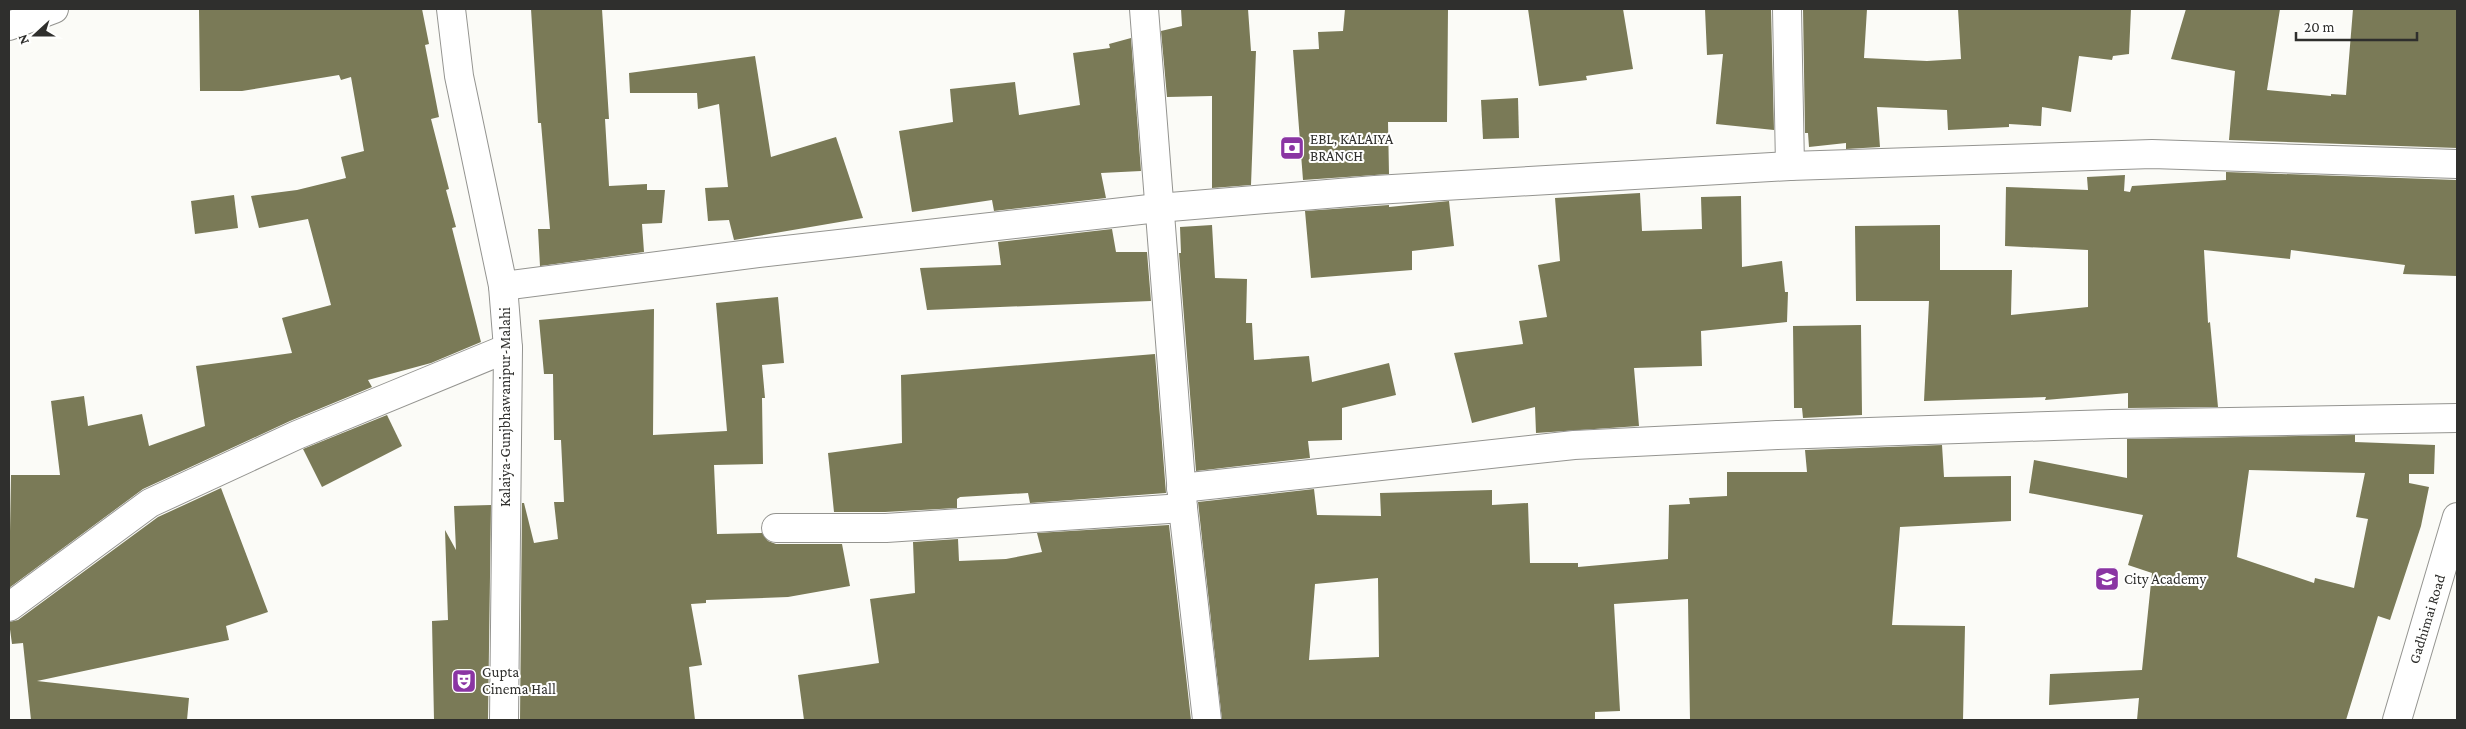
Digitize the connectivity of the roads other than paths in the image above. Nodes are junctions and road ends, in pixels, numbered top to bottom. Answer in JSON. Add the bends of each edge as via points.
{"nodes":[{"id":1,"x":54,"y":9,"type":"edge"},
{"id":2,"x":451,"y":9,"type":"edge"},
{"id":3,"x":1144,"y":9,"type":"edge"},
{"id":4,"x":1787,"y":9,"type":"edge"},
{"id":5,"x":12,"y":19,"type":"edge"},
{"id":6,"x":2457,"y":164,"type":"edge"},
{"id":7,"x":1790,"y":166,"type":"junction"},
{"id":8,"x":1158,"y":208,"type":"junction"},
{"id":9,"x":504,"y":286,"type":"junction"},
{"id":10,"x":508,"y":348,"type":"junction"},
{"id":11,"x":2457,"y":418,"type":"edge"},
{"id":12,"x":1182,"y":498,"type":"junction"},
{"id":13,"x":2457,"y":517,"type":"edge"},
{"id":14,"x":776,"y":528,"type":"dead end"},
{"id":15,"x":9,"y":607,"type":"edge"},
{"id":16,"x":504,"y":720,"type":"edge"},
{"id":17,"x":1207,"y":720,"type":"edge"},
{"id":18,"x":2397,"y":720,"type":"edge"}],
"edges":[{"from":1,"to":5,"type":"street"},
{"from":2,"to":9,"type":"street","name":"Kalaiya-Gunjbhawanipur-Malahi","via":[[459,76]]},
{"from":3,"to":8,"type":"street"},
{"from":4,"to":7,"type":"street"},
{"from":6,"to":7,"type":"street","via":[[2152,154]]},
{"from":7,"to":8,"type":"street","via":[[1375,190]]},
{"from":8,"to":9,"type":"street","via":[[758,253]]},
{"from":8,"to":12,"type":"street"},
{"from":9,"to":10,"type":"street","name":"Kalaiya-Gunjbhawanipur-Malahi"},
{"from":10,"to":15,"type":"street","via":[[297,436],[150,503]]},
{"from":10,"to":16,"type":"street","name":"Kalaiya-Gunjbhawanipur-Malahi"},
{"from":11,"to":12,"type":"street","via":[[2112,424],[1574,445]]},
{"from":12,"to":14,"type":"street","via":[[886,528]]},
{"from":12,"to":17,"type":"street"},
{"from":13,"to":18,"type":"street","name":"Gadhimai Road"}]}
